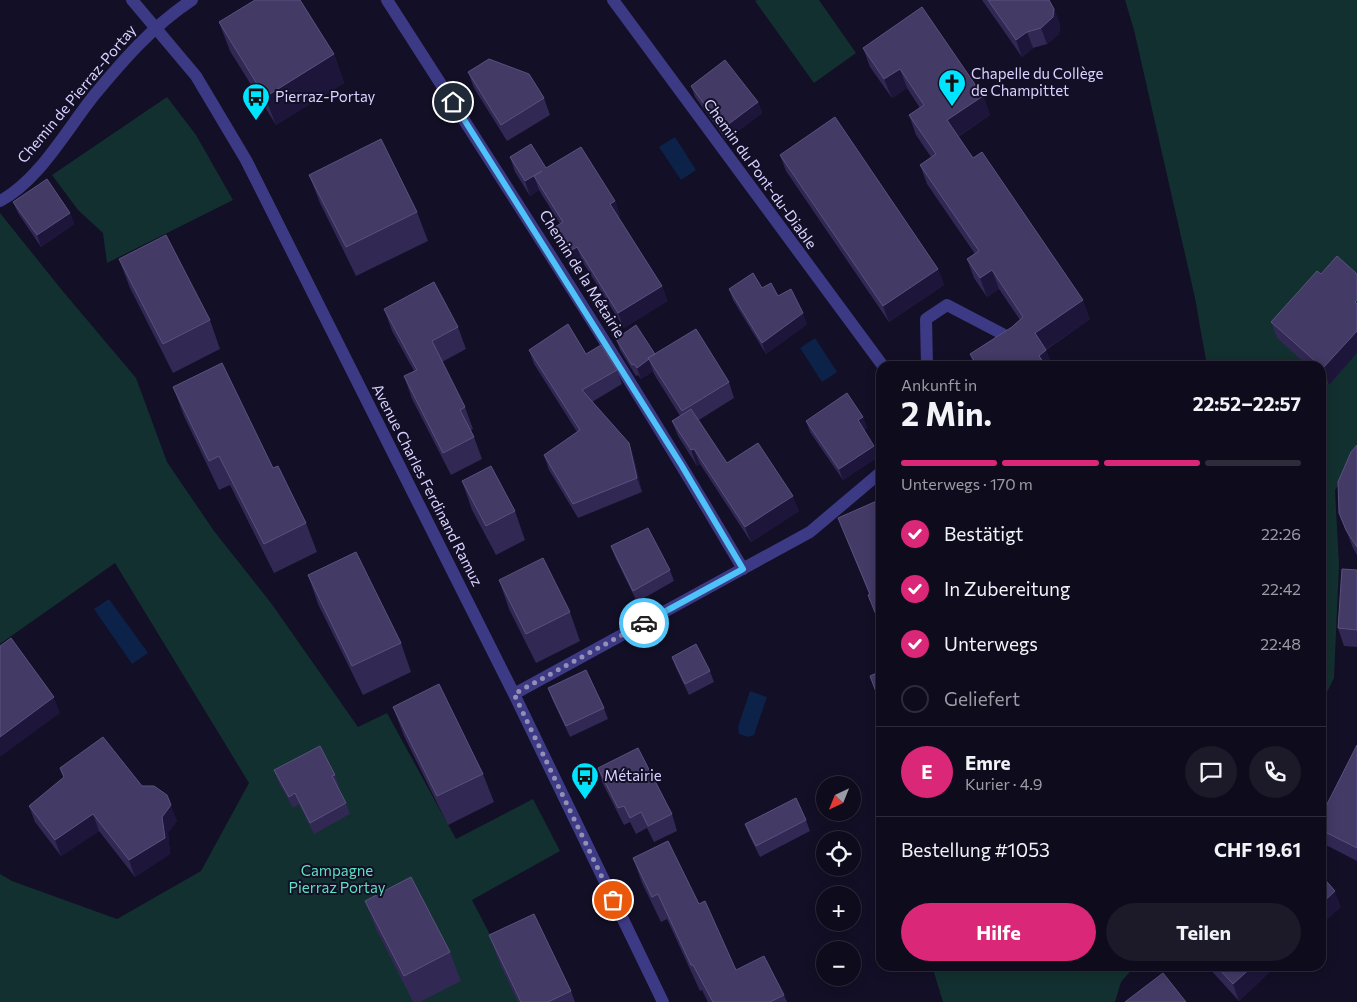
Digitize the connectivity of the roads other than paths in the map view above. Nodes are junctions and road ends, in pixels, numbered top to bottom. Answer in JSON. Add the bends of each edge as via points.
{"nodes":[{"id":1,"x":132,"y":0,"type":"edge"},
{"id":2,"x":192,"y":0,"type":"edge"},
{"id":3,"x":387,"y":0,"type":"edge"},
{"id":4,"x":613,"y":0,"type":"edge"},
{"id":5,"x":156,"y":26,"type":"junction"},
{"id":6,"x":0,"y":201,"type":"edge"},
{"id":7,"x":1014,"y":340,"type":"edge"},
{"id":8,"x":879,"y":361,"type":"edge"},
{"id":9,"x":927,"y":361,"type":"edge"},
{"id":10,"x":876,"y":476,"type":"edge"},
{"id":11,"x":743,"y":569,"type":"junction"},
{"id":12,"x":514,"y":694,"type":"junction"},
{"id":13,"x":663,"y":1002,"type":"edge"}],
"edges":[{"from":1,"to":5,"type":"street","name":"Avenue Charles Ferdinand Ramuz"},
{"from":2,"to":5,"type":"street","name":"Chemin de Pierraz-Portay"},
{"from":3,"to":11,"type":"street","name":"Chemin de la Métairie","via":[[514,196]]},
{"from":4,"to":8,"type":"street","name":"Chemin du Pont-du-Diable"},
{"from":5,"to":6,"type":"street","name":"Chemin de Pierraz-Portay","via":[[96,93],[26,182]]},
{"from":5,"to":12,"type":"street","name":"Avenue Charles Ferdinand Ramuz","via":[[196,76],[246,160]]},
{"from":7,"to":9,"type":"street","via":[[947,305],[926,319]]},
{"from":10,"to":11,"type":"street","via":[[810,532]]},
{"from":11,"to":12,"type":"street"},
{"from":12,"to":13,"type":"street","name":"Avenue Charles Ferdinand Ramuz"}]}
